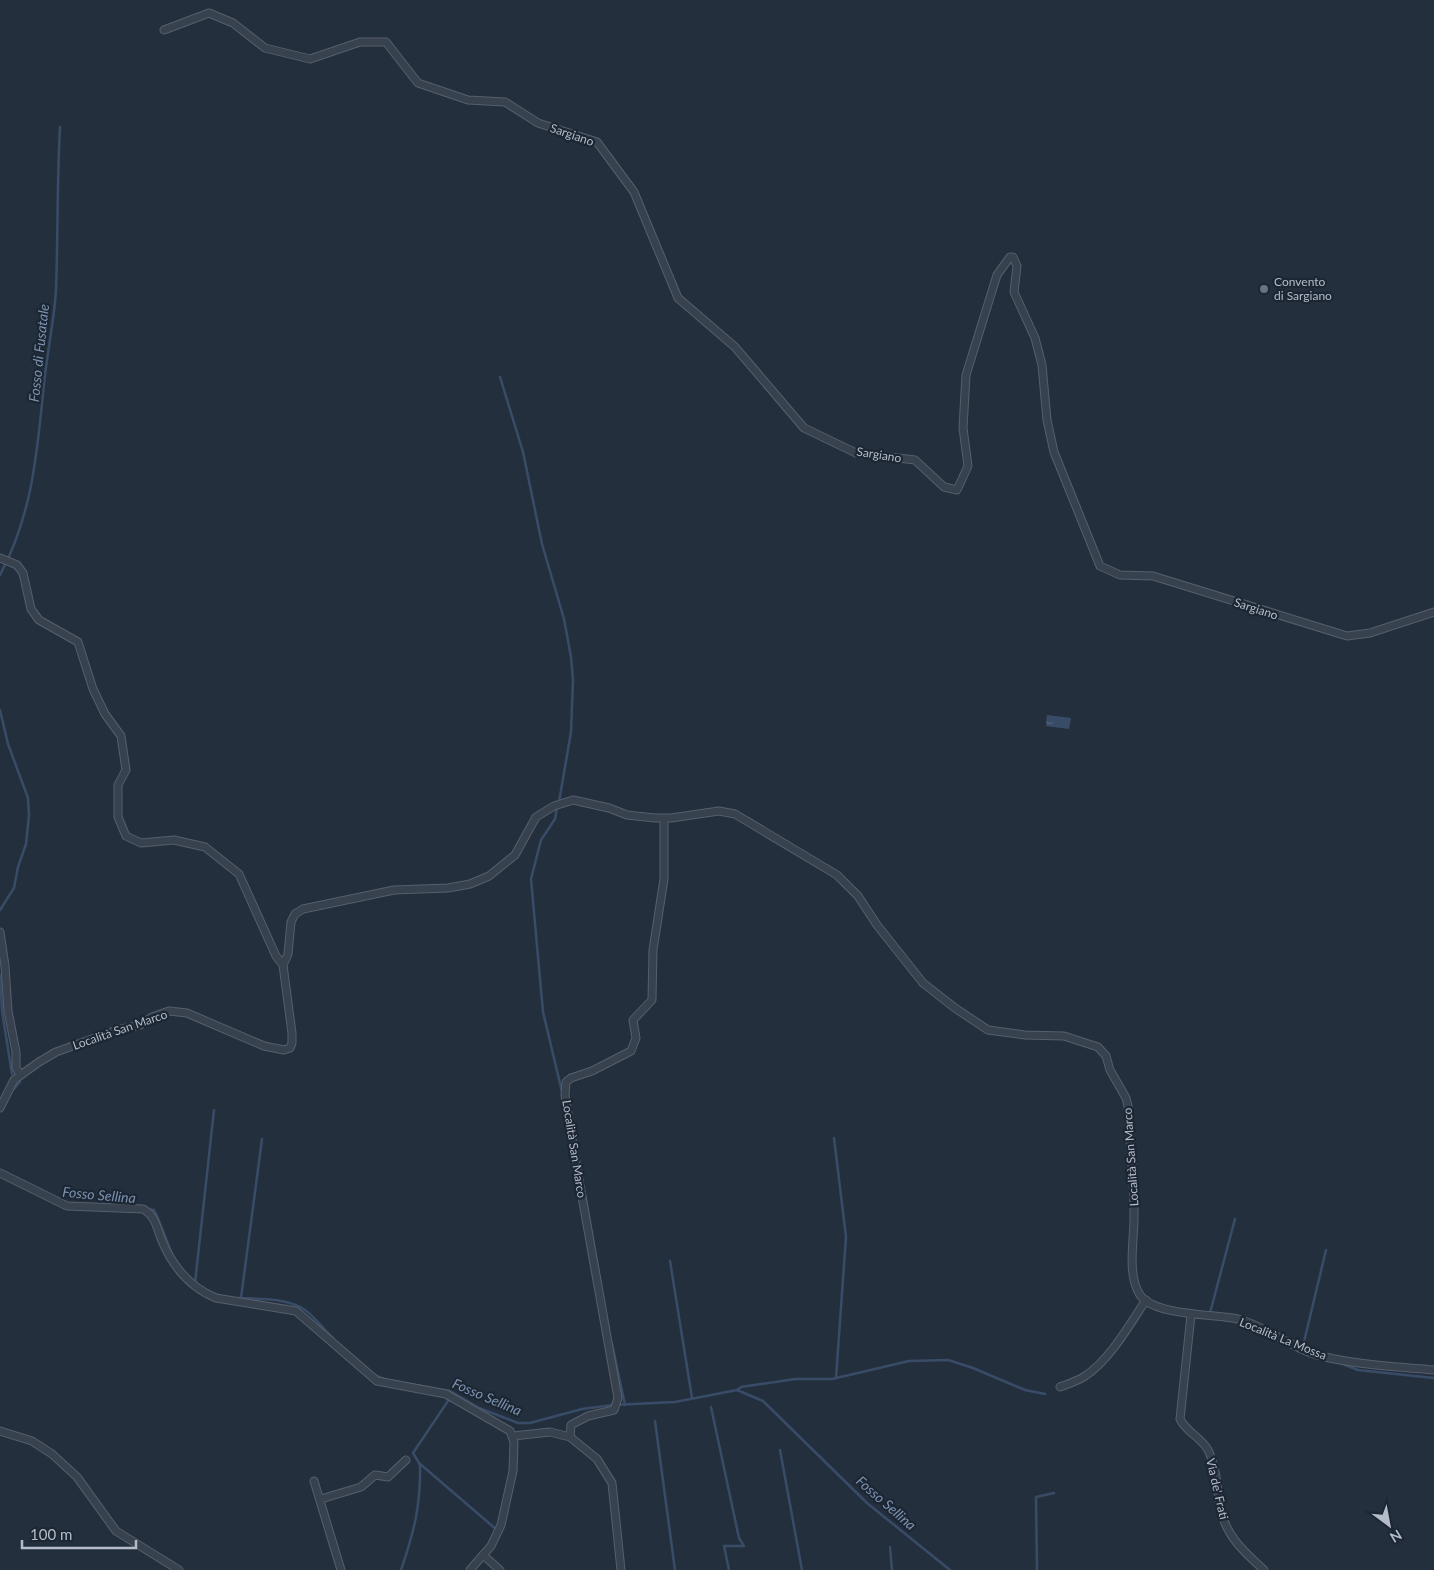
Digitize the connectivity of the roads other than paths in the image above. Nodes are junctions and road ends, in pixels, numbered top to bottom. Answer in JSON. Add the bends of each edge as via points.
{"nodes":[{"id":1,"x":164,"y":30,"type":"dead end"},
{"id":2,"x":0,"y":558,"type":"edge"},
{"id":3,"x":1434,"y":612,"type":"edge"},
{"id":4,"x":664,"y":818,"type":"junction"},
{"id":5,"x":0,"y":932,"type":"edge"},
{"id":6,"x":283,"y":965,"type":"junction"},
{"id":7,"x":20,"y":1074,"type":"junction"},
{"id":8,"x":0,"y":1108,"type":"edge"},
{"id":9,"x":0,"y":1173,"type":"edge"},
{"id":10,"x":1146,"y":1300,"type":"junction"},
{"id":11,"x":1191,"y":1315,"type":"junction"},
{"id":12,"x":1434,"y":1370,"type":"edge"},
{"id":13,"x":1060,"y":1387,"type":"dead end"},
{"id":14,"x":0,"y":1431,"type":"edge"},
{"id":15,"x":513,"y":1436,"type":"junction"},
{"id":16,"x":570,"y":1437,"type":"junction"},
{"id":17,"x":406,"y":1460,"type":"dead end"},
{"id":18,"x":314,"y":1481,"type":"dead end"},
{"id":19,"x":321,"y":1499,"type":"junction"},
{"id":20,"x":483,"y":1555,"type":"junction"},
{"id":21,"x":179,"y":1570,"type":"edge"},
{"id":22,"x":341,"y":1570,"type":"edge"},
{"id":23,"x":470,"y":1570,"type":"edge"},
{"id":24,"x":500,"y":1570,"type":"edge"},
{"id":25,"x":620,"y":1570,"type":"edge"},
{"id":26,"x":1264,"y":1570,"type":"edge"}],
"edges":[{"from":1,"to":3,"type":"street","name":"Sargiano","via":[[208,13],[233,23],[265,48],[310,58],[360,42],[386,42],[418,84],[468,100],[505,102],[538,123],[597,142],[634,192],[678,298],[734,347],[804,428],[856,453],[915,460],[944,487],[957,490],[968,466],[962,428],[966,375],[997,275],[1013,257],[1017,266],[1014,292],[1035,338],[1042,364],[1047,420],[1054,452],[1100,566],[1120,575],[1153,576],[1347,636],[1370,633]]},
{"from":2,"to":6,"type":"street","via":[[17,565],[23,574],[31,609],[39,620],[78,642],[93,689],[121,736],[126,770],[118,784],[118,817],[126,836],[141,843],[174,840],[205,847],[240,874]]},
{"from":4,"to":6,"type":"street","name":"Località San Marco","via":[[627,816],[609,808],[573,800],[554,806],[536,817],[515,855],[489,876],[470,884],[394,890],[303,909],[290,922],[288,954]]},
{"from":4,"to":10,"type":"street","name":"Località San Marco","via":[[720,811],[746,818],[837,875],[858,896],[923,983],[988,1030],[1064,1036],[1103,1051],[1126,1098],[1134,1213],[1134,1274],[1140,1294]]},
{"from":4,"to":16,"type":"street","name":"Località San Marco","via":[[664,879],[653,950],[652,1000],[633,1020],[636,1038],[631,1051],[566,1082],[565,1095],[576,1163],[618,1398],[614,1410],[588,1416],[571,1425]]},
{"from":5,"to":7,"type":"street","via":[[16,1068]]},
{"from":6,"to":7,"type":"street","name":"Località San Marco","via":[[292,1033],[290,1048],[264,1046],[187,1013],[169,1011],[152,1016],[140,1025],[56,1052]]},
{"from":7,"to":8,"type":"street","name":"Località San Marco"},
{"from":9,"to":15,"type":"street","via":[[67,1206],[137,1208],[148,1212],[156,1222],[161,1240],[178,1272],[205,1293],[216,1298],[296,1311],[377,1381],[446,1394],[506,1427]]},
{"from":10,"to":11,"type":"street","name":"Località La Mossa"},
{"from":10,"to":13,"type":"street","via":[[1096,1367],[1084,1377]]},
{"from":11,"to":12,"type":"street","name":"Località La Mossa","via":[[1238,1319],[1322,1357]]},
{"from":11,"to":26,"type":"street","name":"Via de' Frati","via":[[1180,1419],[1208,1450],[1220,1509],[1229,1533]]},
{"from":14,"to":21,"type":"street","via":[[32,1441],[52,1454],[77,1477],[116,1531]]},
{"from":15,"to":16,"type":"street","via":[[550,1432]]},
{"from":15,"to":20,"type":"street","via":[[512,1471],[502,1518],[495,1539]]},
{"from":16,"to":25,"type":"street","via":[[597,1459],[612,1483]]},
{"from":17,"to":19,"type":"street","via":[[388,1477],[375,1474],[360,1487]]},
{"from":18,"to":19,"type":"street"},
{"from":19,"to":22,"type":"street"},
{"from":20,"to":23,"type":"street"},
{"from":20,"to":24,"type":"street"}]}
